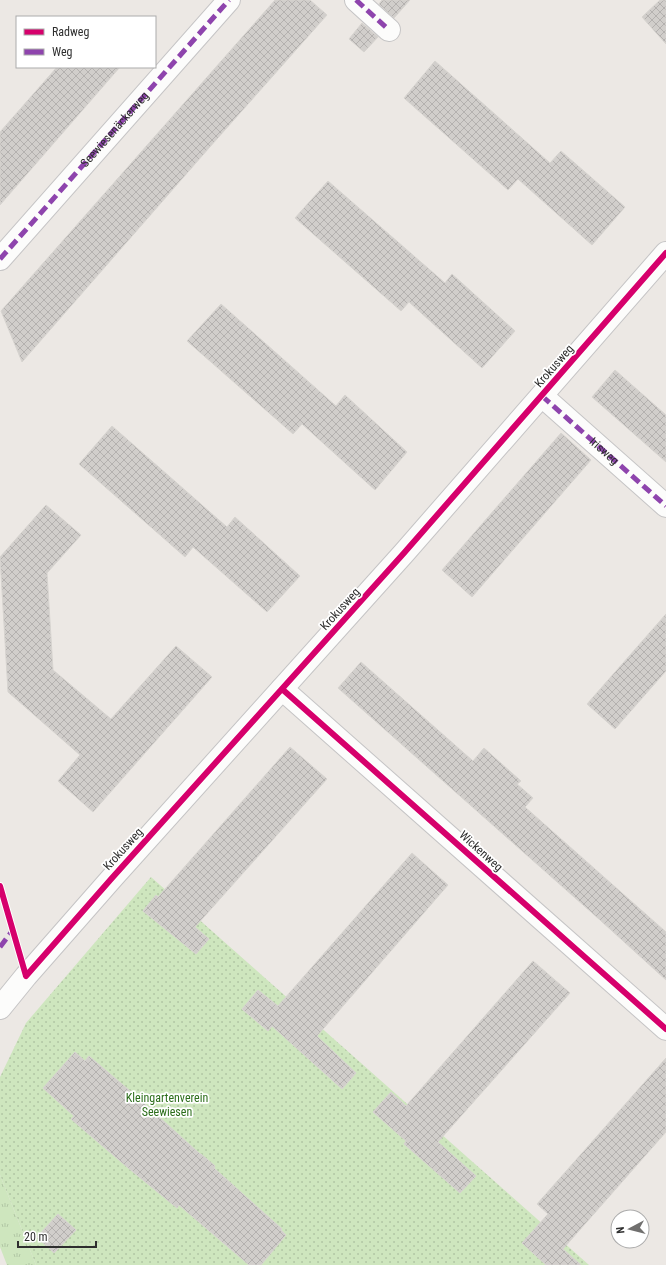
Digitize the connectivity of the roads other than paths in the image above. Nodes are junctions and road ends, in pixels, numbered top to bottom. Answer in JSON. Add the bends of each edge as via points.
{"nodes":[{"id":1,"x":229,"y":0,"type":"edge"},
{"id":2,"x":356,"y":0,"type":"edge"},
{"id":3,"x":389,"y":30,"type":"dead end"},
{"id":4,"x":666,"y":253,"type":"edge"},
{"id":5,"x":0,"y":259,"type":"edge"},
{"id":6,"x":542,"y":396,"type":"junction"},
{"id":7,"x":666,"y":506,"type":"edge"},
{"id":8,"x":282,"y":689,"type":"junction"},
{"id":9,"x":0,"y":1008,"type":"edge"},
{"id":10,"x":666,"y":1029,"type":"edge"}],
"edges":[{"from":1,"to":5,"type":"street","name":"Seewiesenäckerweg"},
{"from":2,"to":3,"type":"street"},
{"from":4,"to":6,"type":"street","name":"Krokusweg"},
{"from":6,"to":7,"type":"street","name":"Irisweg"},
{"from":6,"to":8,"type":"street","name":"Krokusweg"},
{"from":8,"to":9,"type":"street","name":"Krokusweg","via":[[97,895]]},
{"from":8,"to":10,"type":"street","name":"Wickenweg"}]}
